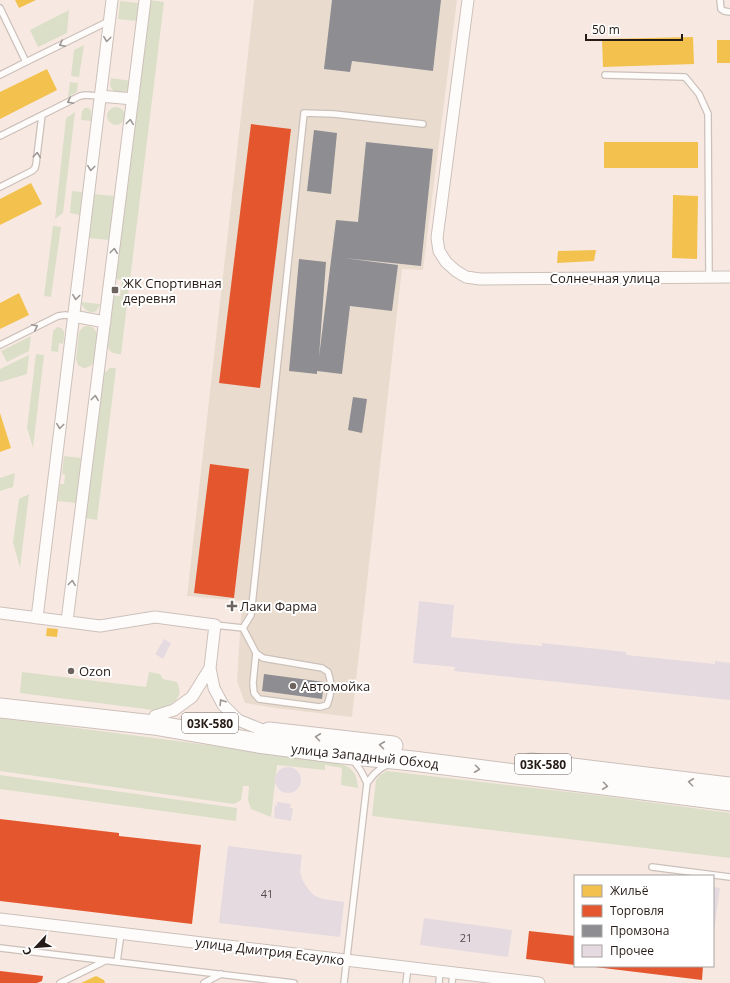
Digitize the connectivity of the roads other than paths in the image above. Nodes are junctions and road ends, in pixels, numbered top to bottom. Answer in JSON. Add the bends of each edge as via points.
{"nodes":[{"id":1,"x":112,"y":0,"type":"edge"},
{"id":2,"x":145,"y":0,"type":"edge"},
{"id":3,"x":468,"y":0,"type":"edge"},
{"id":4,"x":720,"y":0,"type":"edge"},
{"id":5,"x":0,"y":8,"type":"edge"},
{"id":6,"x":730,"y":12,"type":"edge"},
{"id":7,"x":109,"y":20,"type":"junction"},
{"id":8,"x":26,"y":62,"type":"junction"},
{"id":9,"x":0,"y":75,"type":"edge"},
{"id":10,"x":605,"y":75,"type":"dead end"},
{"id":11,"x":100,"y":96,"type":"junction"},
{"id":12,"x":133,"y":100,"type":"junction"},
{"id":13,"x":42,"y":115,"type":"junction"},
{"id":14,"x":423,"y":124,"type":"dead end"},
{"id":15,"x":0,"y":136,"type":"edge"},
{"id":16,"x":0,"y":187,"type":"edge"},
{"id":17,"x":709,"y":277,"type":"junction"},
{"id":18,"x":730,"y":277,"type":"edge"},
{"id":19,"x":73,"y":316,"type":"junction"},
{"id":20,"x":105,"y":322,"type":"junction"},
{"id":21,"x":0,"y":345,"type":"edge"},
{"id":22,"x":0,"y":613,"type":"edge"},
{"id":23,"x":37,"y":618,"type":"junction"},
{"id":24,"x":67,"y":621,"type":"junction"},
{"id":25,"x":215,"y":624,"type":"junction"},
{"id":26,"x":243,"y":628,"type":"junction"},
{"id":27,"x":256,"y":653,"type":"junction"},
{"id":28,"x":210,"y":668,"type":"junction"},
{"id":29,"x":0,"y":696,"type":"edge"},
{"id":30,"x":0,"y":708,"type":"edge"},
{"id":31,"x":155,"y":716,"type":"junction"},
{"id":32,"x":264,"y":731,"type":"junction"},
{"id":33,"x":347,"y":754,"type":"junction"},
{"id":34,"x":400,"y":759,"type":"junction"},
{"id":35,"x":367,"y":783,"type":"junction"},
{"id":36,"x":730,"y":787,"type":"edge"},
{"id":37,"x":730,"y":801,"type":"edge"},
{"id":38,"x":652,"y":867,"type":"dead end"},
{"id":39,"x":730,"y":877,"type":"edge"},
{"id":40,"x":0,"y":919,"type":"edge"},
{"id":41,"x":121,"y":933,"type":"junction"},
{"id":42,"x":0,"y":948,"type":"edge"},
{"id":43,"x":346,"y":960,"type":"junction"},
{"id":44,"x":105,"y":961,"type":"junction"},
{"id":45,"x":117,"y":962,"type":"junction"},
{"id":46,"x":408,"y":967,"type":"junction"},
{"id":47,"x":440,"y":971,"type":"junction"},
{"id":48,"x":222,"y":974,"type":"junction"},
{"id":49,"x":228,"y":975,"type":"junction"},
{"id":50,"x":453,"y":978,"type":"edge"},
{"id":51,"x":60,"y":983,"type":"edge"},
{"id":52,"x":204,"y":983,"type":"edge"},
{"id":53,"x":232,"y":983,"type":"edge"},
{"id":54,"x":294,"y":983,"type":"edge"},
{"id":55,"x":344,"y":983,"type":"edge"},
{"id":56,"x":406,"y":983,"type":"edge"},
{"id":57,"x":438,"y":983,"type":"edge"},
{"id":58,"x":539,"y":983,"type":"edge"}],
"edges":[{"from":1,"to":7,"type":"street"},
{"from":2,"to":12,"type":"street"},
{"from":3,"to":17,"type":"street","name":"Солнечная улица","via":[[437,238],[439,251],[446,262],[466,277],[480,279]]},
{"from":4,"to":6,"type":"lane","via":[[721,9]]},
{"from":5,"to":8,"type":"lane"},
{"from":7,"to":8,"type":"lane","one_way":true},
{"from":7,"to":11,"type":"street","one_way":true},
{"from":8,"to":9,"type":"lane"},
{"from":10,"to":17,"type":"lane","via":[[685,77],[699,94],[708,114]]},
{"from":11,"to":12,"type":"street"},
{"from":11,"to":13,"type":"lane","one_way":true,"via":[[80,96]]},
{"from":11,"to":19,"type":"street","one_way":true},
{"from":20,"to":12,"type":"street","one_way":true},
{"from":13,"to":15,"type":"lane"},
{"from":16,"to":13,"type":"lane","one_way":true,"via":[[35,168]]},
{"from":14,"to":26,"type":"lane","via":[[304,113],[250,615]]},
{"from":17,"to":18,"type":"street","name":"Солнечная улица"},
{"from":19,"to":20,"type":"street"},
{"from":21,"to":19,"type":"lane","one_way":true,"via":[[58,316]]},
{"from":19,"to":23,"type":"street","one_way":true},
{"from":24,"to":20,"type":"street","one_way":true},
{"from":22,"to":23,"type":"street"},
{"from":23,"to":24,"type":"street"},
{"from":24,"to":25,"type":"street","via":[[100,626],[155,617]]},
{"from":25,"to":26,"type":"lane"},
{"from":25,"to":28,"type":"street"},
{"from":26,"to":27,"type":"lane"},
{"from":27,"to":27,"type":"lane","via":[[263,658],[322,668],[328,672],[332,682],[328,705],[320,707],[260,699],[254,693],[252,683]]},
{"from":28,"to":31,"type":"street","via":[[192,697],[174,710]]},
{"from":32,"to":28,"type":"street","one_way":true,"via":[[238,720],[223,706],[214,688]]},
{"from":29,"to":31,"type":"highway","name":"улица Западный Обход","number":"03К-580"},
{"from":30,"to":33,"type":"highway","name":"улица Западный Обход","number":"03К-580","via":[[154,725],[258,743]]},
{"from":31,"to":32,"type":"highway","name":"улица Западный Обход","number":"03К-580"},
{"from":36,"to":32,"type":"highway","name":"улица Западный Обход","number":"03К-580","one_way":true},
{"from":33,"to":34,"type":"highway","name":"улица Западный Обход","number":"03К-580"},
{"from":33,"to":35,"type":"lane","via":[[354,760]]},
{"from":34,"to":35,"type":"lane","via":[[381,768]]},
{"from":34,"to":37,"type":"highway","name":"улица Западный Обход","number":"03К-580","one_way":true},
{"from":35,"to":43,"type":"lane"},
{"from":38,"to":39,"type":"lane"},
{"from":40,"to":41,"type":"street","name":"улица Дмитрия Есаулко"},
{"from":41,"to":43,"type":"street","name":"улица Дмитрия Есаулко"},
{"from":41,"to":45,"type":"lane"},
{"from":42,"to":44,"type":"lane"},
{"from":43,"to":46,"type":"street","name":"улица Дмитрия Есаулко"},
{"from":43,"to":55,"type":"lane"},
{"from":44,"to":45,"type":"lane"},
{"from":44,"to":51,"type":"lane"},
{"from":45,"to":48,"type":"lane"},
{"from":46,"to":47,"type":"street","name":"улица Дмитрия Есаулко"},
{"from":46,"to":56,"type":"lane"},
{"from":47,"to":50,"type":"street","name":"улица Дмитрия Есаулко"},
{"from":47,"to":57,"type":"lane"},
{"from":48,"to":49,"type":"lane"},
{"from":48,"to":52,"type":"lane"},
{"from":49,"to":53,"type":"lane"},
{"from":49,"to":54,"type":"lane"},
{"from":50,"to":58,"type":"street","name":"улица Дмитрия Есаулко"}]}
